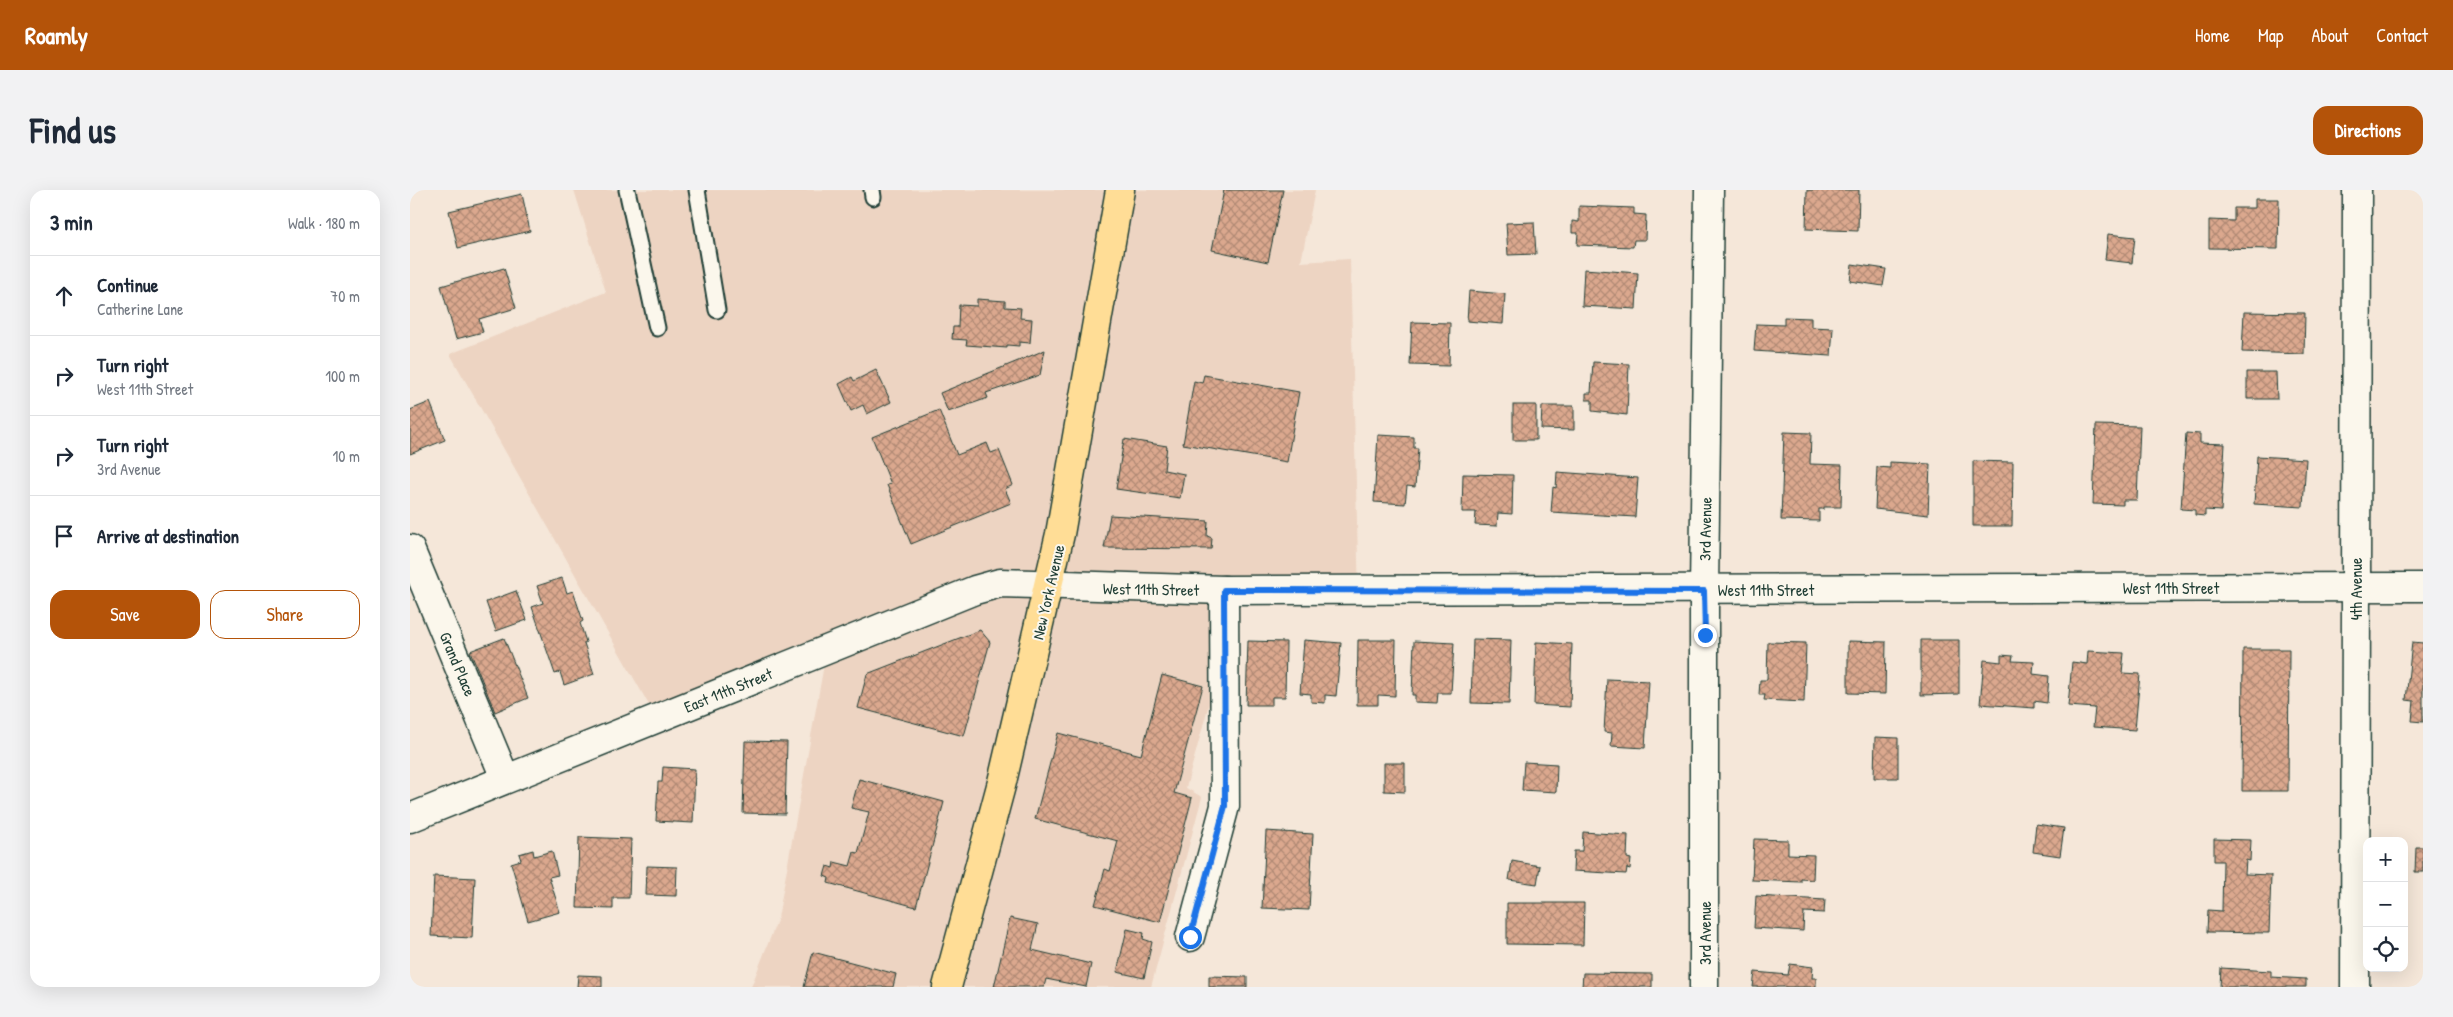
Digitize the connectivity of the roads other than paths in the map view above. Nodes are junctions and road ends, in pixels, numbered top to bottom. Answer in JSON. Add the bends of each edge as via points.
{"nodes":[{"id":1,"x":627,"y":190,"type":"edge"},
{"id":2,"x":697,"y":190,"type":"edge"},
{"id":3,"x":1120,"y":190,"type":"edge"},
{"id":4,"x":1708,"y":190,"type":"edge"},
{"id":5,"x":2357,"y":190,"type":"edge"},
{"id":6,"x":717,"y":310,"type":"dead end"},
{"id":7,"x":657,"y":328,"type":"dead end"},
{"id":8,"x":410,"y":549,"type":"edge"},
{"id":9,"x":1049,"y":585,"type":"junction"},
{"id":10,"x":2356,"y":587,"type":"junction"},
{"id":11,"x":2423,"y":587,"type":"edge"},
{"id":12,"x":1224,"y":590,"type":"junction"},
{"id":13,"x":1704,"y":591,"type":"junction"},
{"id":14,"x":505,"y":778,"type":"junction"},
{"id":15,"x":410,"y":818,"type":"edge"},
{"id":16,"x":1190,"y":937,"type":"dead end"},
{"id":17,"x":947,"y":987,"type":"edge"},
{"id":18,"x":1704,"y":987,"type":"edge"},
{"id":19,"x":2355,"y":987,"type":"edge"}],
"edges":[{"from":1,"to":7,"type":"lane"},
{"from":2,"to":6,"type":"lane"},
{"from":3,"to":9,"type":"main road","name":"New York Avenue"},
{"from":4,"to":13,"type":"street","name":"3rd Avenue"},
{"from":5,"to":10,"type":"street","name":"4th Avenue"},
{"from":8,"to":14,"type":"street","name":"Grand Place"},
{"from":9,"to":12,"type":"street","name":"West 11th Street"},
{"from":9,"to":14,"type":"street","name":"East 11th Street","via":[[1000,583],[975,590]]},
{"from":9,"to":17,"type":"main road","name":"New York Avenue","via":[[1002,782]]},
{"from":10,"to":11,"type":"street","name":"West 11th Street"},
{"from":10,"to":13,"type":"street","name":"West 11th Street"},
{"from":10,"to":19,"type":"street","name":"4th Avenue"},
{"from":12,"to":13,"type":"street","name":"West 11th Street"},
{"from":12,"to":16,"type":"street","via":[[1225,806]]},
{"from":13,"to":18,"type":"street","name":"3rd Avenue"},
{"from":14,"to":15,"type":"street","name":"East 11th Street"}]}
